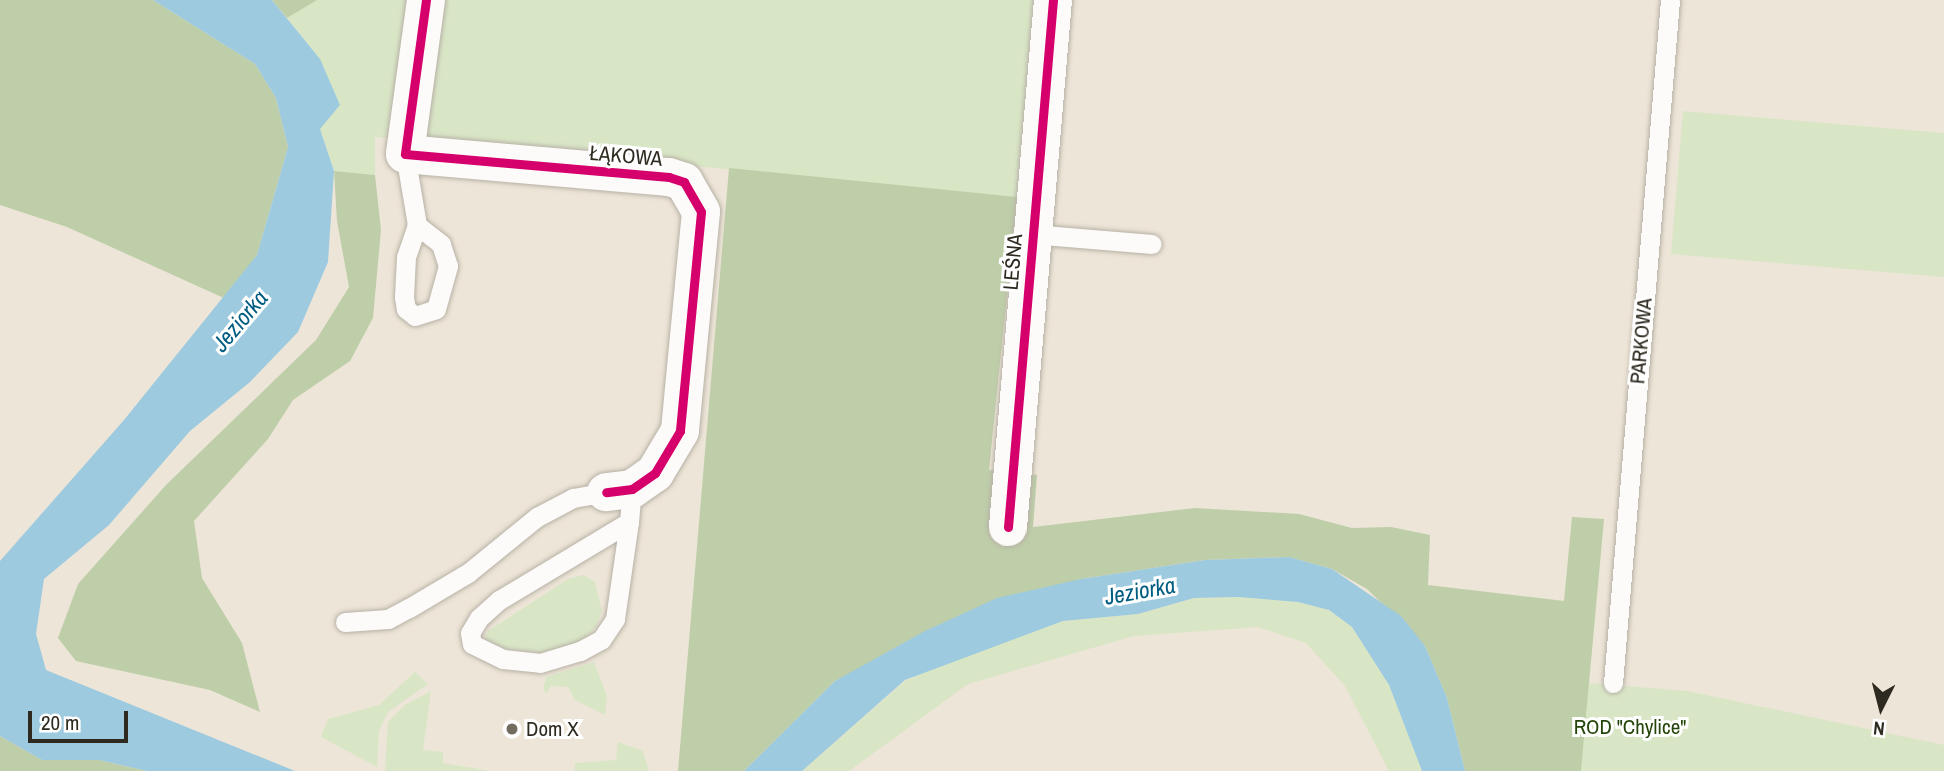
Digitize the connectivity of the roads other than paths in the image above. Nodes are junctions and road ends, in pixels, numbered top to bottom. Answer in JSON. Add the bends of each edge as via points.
{"nodes":[{"id":1,"x":426,"y":0,"type":"edge"},
{"id":2,"x":1053,"y":0,"type":"edge"},
{"id":3,"x":1670,"y":0,"type":"edge"},
{"id":4,"x":405,"y":154,"type":"junction"},
{"id":5,"x":417,"y":225,"type":"dead end"},
{"id":6,"x":1032,"y":234,"type":"junction"},
{"id":7,"x":1152,"y":244,"type":"dead end"},
{"id":8,"x":622,"y":501,"type":"junction"},
{"id":9,"x":1008,"y":527,"type":"dead end"},
{"id":10,"x":345,"y":622,"type":"dead end"},
{"id":11,"x":1613,"y":682,"type":"dead end"}],
"edges":[{"from":1,"to":4,"type":"street"},
{"from":2,"to":6,"type":"street","name":"LEŚNA"},
{"from":3,"to":11,"type":"lane","name":"PARKOWA"},
{"from":4,"to":5,"type":"lane"},
{"from":4,"to":8,"type":"street","name":"ŁĄKOWA","via":[[670,177],[684,182],[693,195],[701,212],[680,431],[654,473]]},
{"from":6,"to":7,"type":"lane"},
{"from":6,"to":9,"type":"street","name":"LEŚNA"},
{"from":8,"to":8,"type":"lane","via":[[615,619],[601,640],[540,663],[503,659],[472,645],[475,625],[499,600]]},
{"from":8,"to":10,"type":"lane","via":[[573,498],[537,517],[468,573],[399,614]]}]}
